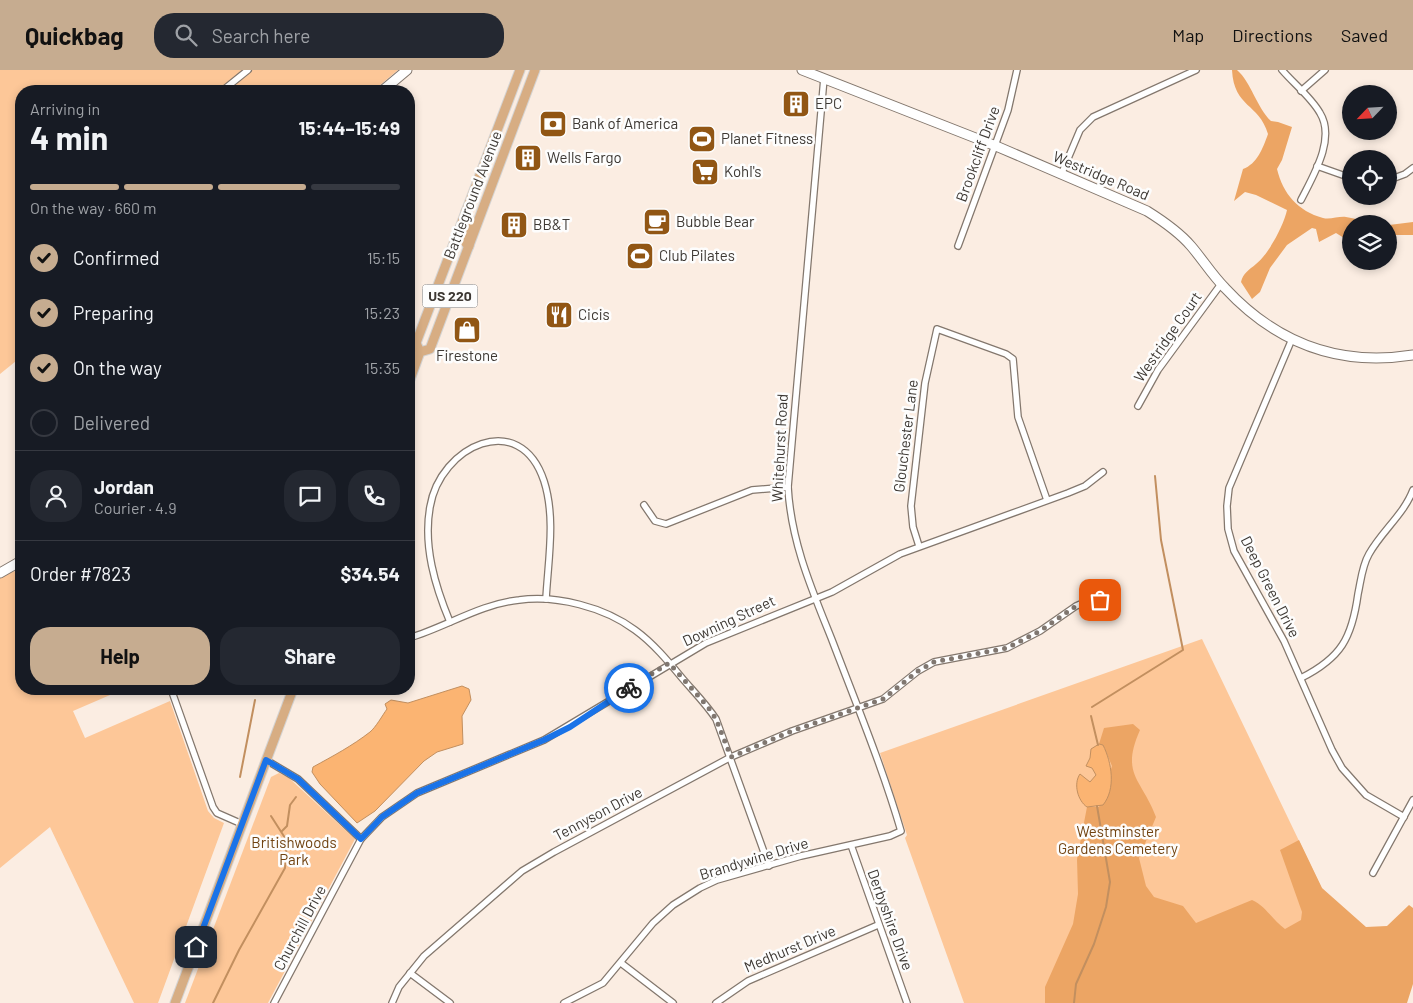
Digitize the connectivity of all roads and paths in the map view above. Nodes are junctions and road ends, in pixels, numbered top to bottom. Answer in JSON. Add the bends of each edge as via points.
{"nodes":[{"id":1,"x":248,"y":70,"type":"edge"},
{"id":2,"x":407,"y":70,"type":"edge"},
{"id":3,"x":520,"y":70,"type":"edge"},
{"id":4,"x":535,"y":70,"type":"edge"},
{"id":5,"x":802,"y":70,"type":"edge"},
{"id":6,"x":1017,"y":70,"type":"edge"},
{"id":7,"x":1196,"y":70,"type":"edge"},
{"id":8,"x":1282,"y":70,"type":"edge"},
{"id":9,"x":1325,"y":70,"type":"edge"},
{"id":10,"x":824,"y":78,"type":"junction"},
{"id":11,"x":229,"y":85,"type":"edge"},
{"id":12,"x":389,"y":85,"type":"edge"},
{"id":13,"x":1301,"y":91,"type":"junction"},
{"id":14,"x":996,"y":146,"type":"junction"},
{"id":15,"x":1317,"y":166,"type":"junction"},
{"id":16,"x":1413,"y":168,"type":"edge"},
{"id":17,"x":1061,"y":175,"type":"junction"},
{"id":18,"x":1342,"y":175,"type":"edge"},
{"id":19,"x":1397,"y":177,"type":"edge"},
{"id":20,"x":1301,"y":200,"type":"dead end"},
{"id":21,"x":466,"y":211,"type":"junction"},
{"id":22,"x":469,"y":246,"type":"junction"},
{"id":23,"x":958,"y":246,"type":"dead end"},
{"id":24,"x":1221,"y":284,"type":"junction"},
{"id":25,"x":1292,"y":339,"type":"junction"},
{"id":26,"x":420,"y":352,"type":"junction"},
{"id":27,"x":1413,"y":355,"type":"edge"},
{"id":28,"x":415,"y":366,"type":"edge"},
{"id":29,"x":1138,"y":406,"type":"dead end"},
{"id":30,"x":1103,"y":472,"type":"dead end"},
{"id":31,"x":788,"y":487,"type":"junction"},
{"id":32,"x":1413,"y":490,"type":"edge"},
{"id":33,"x":1047,"y":500,"type":"junction"},
{"id":34,"x":1410,"y":503,"type":"edge"},
{"id":35,"x":644,"y":505,"type":"dead end"},
{"id":36,"x":919,"y":546,"type":"junction"},
{"id":37,"x":15,"y":564,"type":"edge"},
{"id":38,"x":0,"y":573,"type":"edge"},
{"id":39,"x":546,"y":598,"type":"junction"},
{"id":40,"x":815,"y":598,"type":"junction"},
{"id":41,"x":1112,"y":603,"type":"dead end"},
{"id":42,"x":450,"y":622,"type":"junction"},
{"id":43,"x":415,"y":636,"type":"edge"},
{"id":44,"x":669,"y":663,"type":"junction"},
{"id":45,"x":1301,"y":678,"type":"junction"},
{"id":46,"x":173,"y":695,"type":"edge"},
{"id":47,"x":291,"y":695,"type":"edge"},
{"id":48,"x":857,"y":707,"type":"junction"},
{"id":49,"x":731,"y":757,"type":"junction"},
{"id":50,"x":266,"y":760,"type":"junction"},
{"id":51,"x":1413,"y":800,"type":"edge"},
{"id":52,"x":1404,"y":817,"type":"junction"},
{"id":53,"x":242,"y":824,"type":"junction"},
{"id":54,"x":901,"y":831,"type":"joint"},
{"id":55,"x":361,"y":839,"type":"junction"},
{"id":56,"x":851,"y":845,"type":"junction"},
{"id":57,"x":769,"y":866,"type":"junction"},
{"id":58,"x":1373,"y":873,"type":"dead end"},
{"id":59,"x":878,"y":925,"type":"junction"},
{"id":60,"x":621,"y":963,"type":"junction"},
{"id":61,"x":410,"y":973,"type":"junction"},
{"id":62,"x":175,"y":1003,"type":"edge"},
{"id":63,"x":274,"y":1003,"type":"edge"},
{"id":64,"x":392,"y":1003,"type":"edge"},
{"id":65,"x":450,"y":1003,"type":"edge"},
{"id":66,"x":564,"y":1003,"type":"edge"},
{"id":67,"x":674,"y":1003,"type":"edge"},
{"id":68,"x":716,"y":1003,"type":"edge"},
{"id":69,"x":907,"y":1003,"type":"edge"}],
"edges":[{"from":1,"to":11,"type":"street"},
{"from":2,"to":12,"type":"main road"},
{"from":3,"to":21,"type":"main road","name":"Battleground Avenue","number":"US 220"},
{"from":4,"to":22,"type":"main road","name":"Battleground Avenue","number":"US 220"},
{"from":5,"to":10,"type":"main road","name":"Westridge Road"},
{"from":6,"to":14,"type":"street","name":"Brookcliff Drive"},
{"from":7,"to":17,"type":"street","via":[[1093,116],[1080,130]]},
{"from":8,"to":13,"type":"street"},
{"from":9,"to":13,"type":"street"},
{"from":10,"to":14,"type":"main road","name":"Westridge Road"},
{"from":10,"to":31,"type":"street","name":"Whitehurst Road"},
{"from":13,"to":15,"type":"street","via":[[1316,107],[1324,123],[1324,146]]},
{"from":14,"to":17,"type":"main road","name":"Westridge Road"},
{"from":14,"to":23,"type":"street","name":"Brookcliff Drive"},
{"from":15,"to":18,"type":"street"},
{"from":15,"to":20,"type":"street"},
{"from":16,"to":19,"type":"street"},
{"from":17,"to":24,"type":"main road","name":"Westridge Road","via":[[1133,203],[1165,222]]},
{"from":21,"to":22,"type":"main road","via":[[469,221],[464,240]]},
{"from":21,"to":26,"type":"main road","name":"Battleground Avenue","number":"US 220","via":[[416,343]]},
{"from":22,"to":26,"type":"main road","name":"Battleground Avenue","number":"US 220","via":[[430,349]]},
{"from":24,"to":25,"type":"main road","name":"Westridge Road","via":[[1250,313]]},
{"from":24,"to":29,"type":"street","name":"Westridge Court","via":[[1158,370]]},
{"from":25,"to":27,"type":"main road","name":"Westridge Road","via":[[1351,358]]},
{"from":25,"to":45,"type":"street","name":"Deep Green Drive","via":[[1238,463],[1226,506],[1234,551]]},
{"from":26,"to":28,"type":"main road","name":"Battleground Avenue","number":"US 220"},
{"from":30,"to":33,"type":"street","name":"Downing Street","via":[[1085,486]]},
{"from":31,"to":35,"type":"street","via":[[752,490],[666,524],[655,521]]},
{"from":31,"to":40,"type":"street","name":"Whitehurst Road","via":[[792,532]]},
{"from":32,"to":34,"type":"street"},
{"from":33,"to":36,"type":"street","name":"Downing Street"},
{"from":33,"to":36,"type":"street","name":"Glouchester Lane","via":[[1018,417],[1013,359],[937,329],[925,383],[911,506]]},
{"from":34,"to":45,"type":"street","via":[[1383,532],[1363,566],[1356,614],[1336,656]]},
{"from":36,"to":40,"type":"street","name":"Downing Street"},
{"from":37,"to":38,"type":"main road"},
{"from":39,"to":42,"type":"street","via":[[495,605]]},
{"from":39,"to":42,"type":"street","via":[[551,523],[544,480],[537,464],[525,451],[506,441],[486,441],[449,463],[430,505],[429,552],[434,580]]},
{"from":39,"to":44,"type":"street","via":[[582,606],[618,620],[634,629]]},
{"from":40,"to":44,"type":"street","name":"Downing Street","via":[[706,643]]},
{"from":40,"to":48,"type":"street","name":"Whitehurst Road"},
{"from":41,"to":48,"type":"street","name":"Tennyson Drive","via":[[1090,600],[1007,648],[934,662],[883,699]]},
{"from":42,"to":43,"type":"street"},
{"from":44,"to":49,"type":"street","via":[[716,719]]},
{"from":44,"to":55,"type":"street","name":"Downing Street","via":[[570,727],[417,793],[382,817]]},
{"from":45,"to":52,"type":"street","name":"Deep Green Drive","via":[[1342,768],[1366,795]]},
{"from":46,"to":53,"type":"street","via":[[213,807],[217,813]]},
{"from":47,"to":50,"type":"main road"},
{"from":48,"to":49,"type":"street","name":"Tennyson Drive"},
{"from":48,"to":54,"type":"street","name":"Whitehurst Road"},
{"from":49,"to":57,"type":"street"},
{"from":49,"to":61,"type":"street","name":"Tennyson Drive","via":[[522,871],[458,925]]},
{"from":50,"to":53,"type":"main road"},
{"from":50,"to":55,"type":"street","via":[[298,779]]},
{"from":51,"to":52,"type":"street"},
{"from":52,"to":58,"type":"street"},
{"from":53,"to":62,"type":"main road"},
{"from":54,"to":56,"type":"street","name":"Brandywine Drive"},
{"from":55,"to":63,"type":"street","name":"Churchill Drive"},
{"from":56,"to":57,"type":"street","name":"Brandywine Drive"},
{"from":56,"to":59,"type":"street","name":"Derbyshire Drive"},
{"from":57,"to":60,"type":"street","name":"Brandywine Drive","via":[[717,880],[682,898],[653,923]]},
{"from":59,"to":68,"type":"street","name":"Medhurst Drive","via":[[748,981]]},
{"from":59,"to":69,"type":"street","name":"Derbyshire Drive"},
{"from":60,"to":66,"type":"street","name":"Brandywine Drive","via":[[603,983]]},
{"from":60,"to":67,"type":"street"},
{"from":61,"to":64,"type":"street","name":"Tennyson Drive"},
{"from":61,"to":65,"type":"street"}]}
